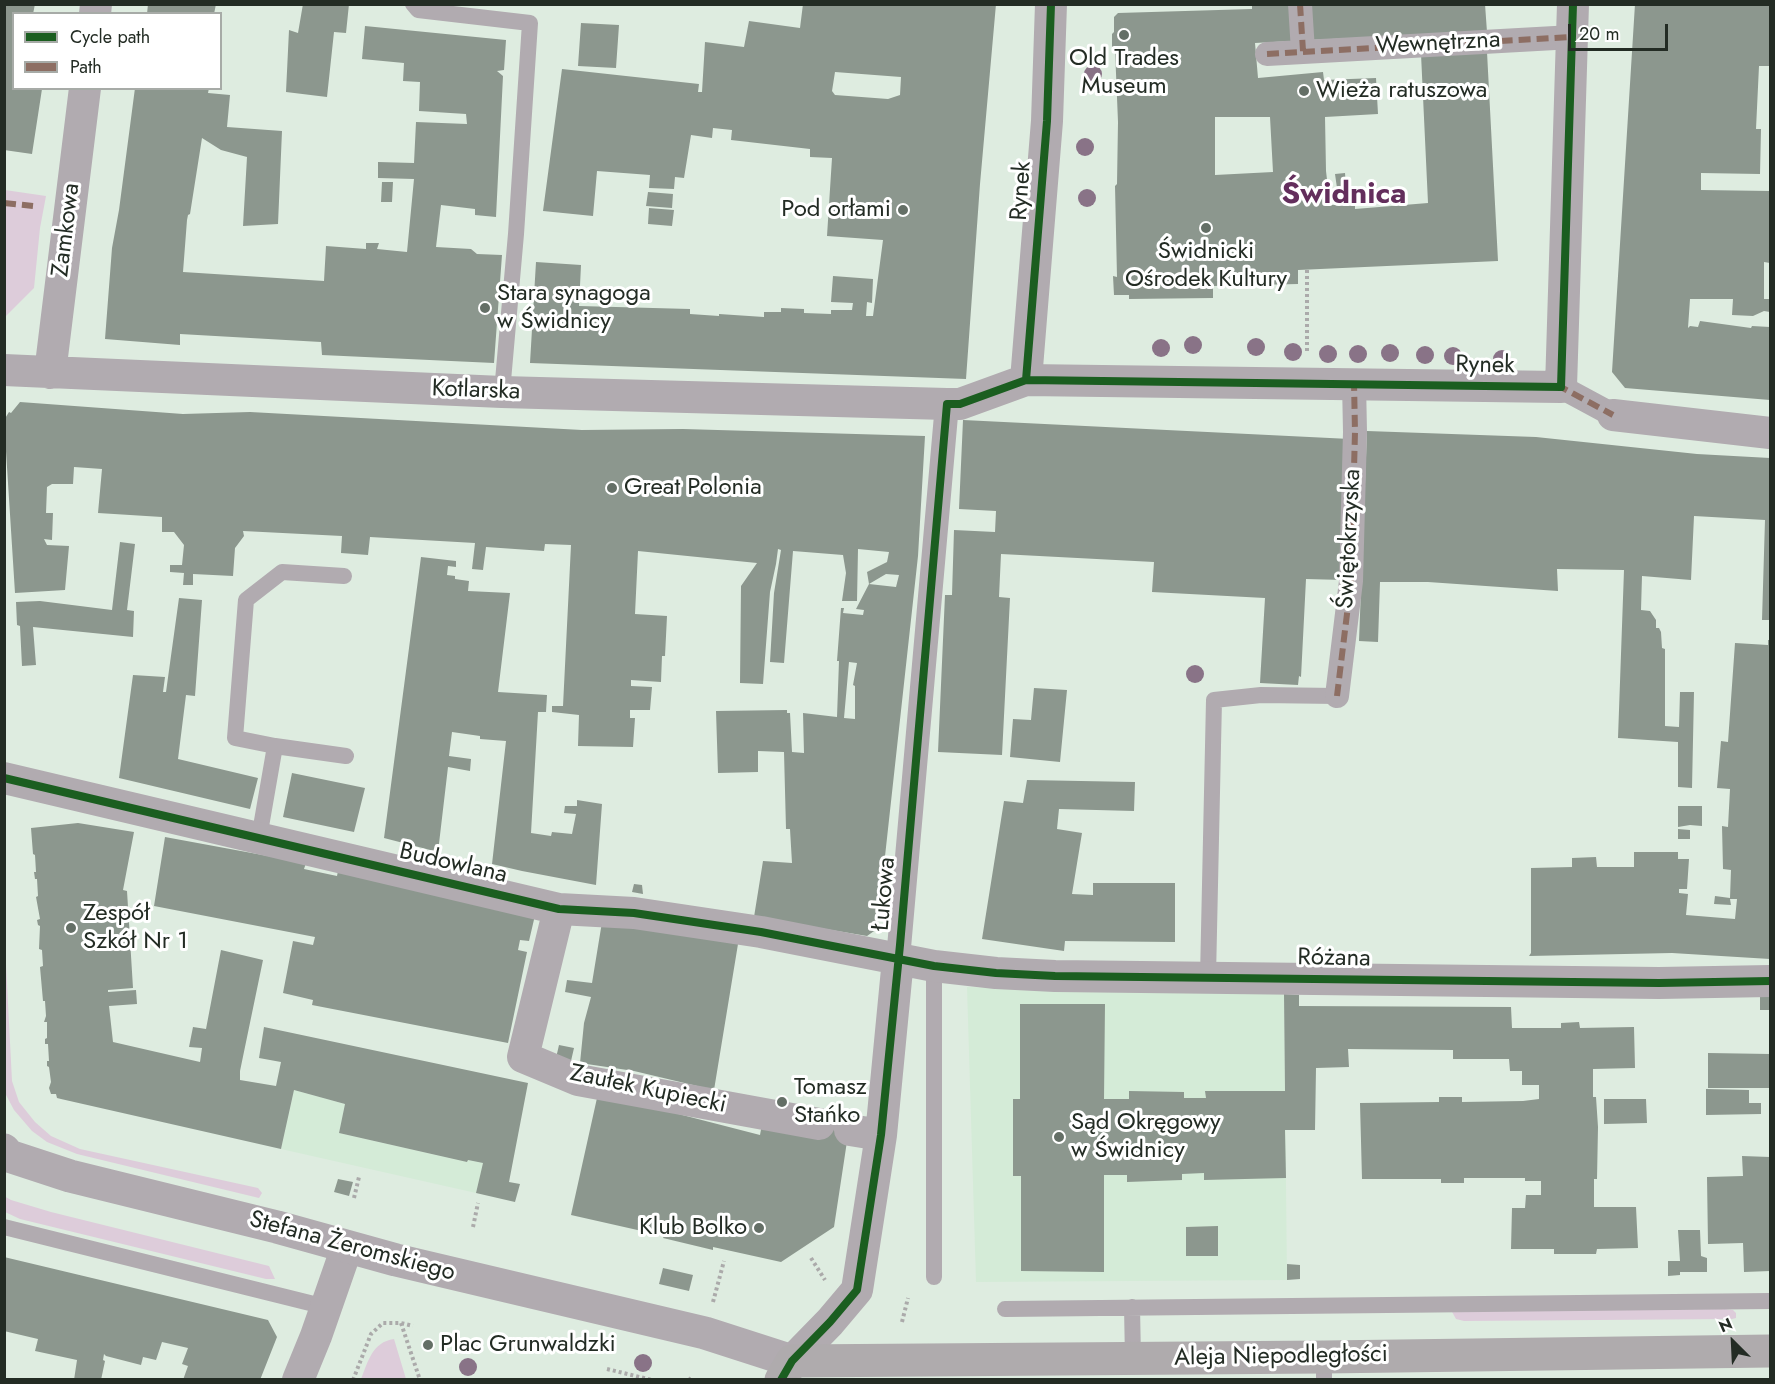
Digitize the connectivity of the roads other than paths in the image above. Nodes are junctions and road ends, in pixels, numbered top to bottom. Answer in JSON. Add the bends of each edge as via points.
{"nodes":[{"id":1,"x":414,"y":4,"type":"edge"},
{"id":2,"x":1051,"y":4,"type":"edge"},
{"id":3,"x":1300,"y":4,"type":"edge"},
{"id":4,"x":1573,"y":4,"type":"edge"},
{"id":5,"x":1573,"y":38,"type":"junction"},
{"id":6,"x":1303,"y":51,"type":"junction"},
{"id":7,"x":1267,"y":54,"type":"dead end"},
{"id":8,"x":85,"y":90,"type":"edge"},
{"id":9,"x":4,"y":370,"type":"edge"},
{"id":10,"x":50,"y":373,"type":"junction"},
{"id":11,"x":1026,"y":380,"type":"junction"},
{"id":12,"x":1354,"y":382,"type":"junction"},
{"id":13,"x":1561,"y":387,"type":"junction"},
{"id":14,"x":502,"y":392,"type":"junction"},
{"id":15,"x":947,"y":404,"type":"junction"},
{"id":16,"x":1613,"y":415,"type":"joint"},
{"id":17,"x":1770,"y":433,"type":"edge"},
{"id":18,"x":344,"y":576,"type":"dead end"},
{"id":19,"x":1337,"y":696,"type":"joint"},
{"id":20,"x":275,"y":747,"type":"junction"},
{"id":21,"x":346,"y":756,"type":"dead end"},
{"id":22,"x":5,"y":771,"type":"edge"},
{"id":23,"x":259,"y":838,"type":"junction"},
{"id":24,"x":559,"y":909,"type":"junction"},
{"id":25,"x":898,"y":959,"type":"junction"},
{"id":26,"x":934,"y":966,"type":"junction"},
{"id":27,"x":1208,"y":977,"type":"junction"},
{"id":28,"x":1770,"y":981,"type":"edge"},
{"id":29,"x":819,"y":1124,"type":"dead end"},
{"id":30,"x":850,"y":1130,"type":"dead end"},
{"id":31,"x":881,"y":1135,"type":"junction"},
{"id":32,"x":4,"y":1150,"type":"edge"},
{"id":33,"x":4,"y":1227,"type":"edge"},
{"id":34,"x":347,"y":1246,"type":"junction"},
{"id":35,"x":934,"y":1277,"type":"dead end"},
{"id":36,"x":1770,"y":1301,"type":"edge"},
{"id":37,"x":326,"y":1307,"type":"junction"},
{"id":38,"x":1140,"y":1307,"type":"junction"},
{"id":39,"x":1005,"y":1309,"type":"dead end"},
{"id":40,"x":1770,"y":1351,"type":"edge"},
{"id":41,"x":1133,"y":1359,"type":"junction"},
{"id":42,"x":1324,"y":1368,"type":"edge"},
{"id":43,"x":786,"y":1370,"type":"edge"},
{"id":44,"x":996,"y":1370,"type":"edge"},
{"id":45,"x":298,"y":1380,"type":"edge"}],
"edges":[{"from":1,"to":14,"type":"lane","via":[[418,10],[530,23]]},
{"from":2,"to":11,"type":"street","name":"Rynek","via":[[1047,121]]},
{"from":3,"to":6,"type":"street"},
{"from":4,"to":5,"type":"street"},
{"from":5,"to":6,"type":"street","name":"Wewnętrzna"},
{"from":5,"to":13,"type":"street"},
{"from":6,"to":7,"type":"street","name":"Wewnętrzna"},
{"from":8,"to":10,"type":"street","name":"Zamkowa"},
{"from":9,"to":10,"type":"street","name":"Kotlarska"},
{"from":10,"to":14,"type":"street","name":"Kotlarska"},
{"from":11,"to":12,"type":"street","name":"Rynek"},
{"from":11,"to":15,"type":"street","name":"Rynek","via":[[960,404]]},
{"from":12,"to":13,"type":"street","name":"Rynek"},
{"from":12,"to":19,"type":"street","name":"Świętokrzyska","via":[[1351,581]]},
{"from":13,"to":16,"type":"street","name":"Rynek"},
{"from":14,"to":15,"type":"street","name":"Kotlarska"},
{"from":15,"to":25,"type":"street","name":"Łukowa"},
{"from":16,"to":17,"type":"street","name":"Rynek"},
{"from":18,"to":20,"type":"lane","via":[[282,572],[246,600],[235,738]]},
{"from":19,"to":27,"type":"lane","via":[[1261,695],[1214,700]]},
{"from":20,"to":21,"type":"lane"},
{"from":20,"to":23,"type":"lane"},
{"from":22,"to":23,"type":"street","name":"Budowlana"},
{"from":23,"to":24,"type":"street","name":"Budowlana"},
{"from":24,"to":25,"type":"street","name":"Budowlana","via":[[634,913],[761,932]]},
{"from":24,"to":29,"type":"street","name":"Zaułek Kupiecki","via":[[523,1057],[578,1080]]},
{"from":25,"to":26,"type":"street","name":"Różana"},
{"from":25,"to":31,"type":"street","name":"Łukowa"},
{"from":26,"to":27,"type":"street","name":"Różana","via":[[1031,975]]},
{"from":26,"to":35,"type":"lane"},
{"from":27,"to":28,"type":"street","name":"Różana"},
{"from":30,"to":31,"type":"street"},
{"from":31,"to":43,"type":"street","name":"Łukowa","via":[[857,1290]]},
{"from":32,"to":34,"type":"street","name":"Stefana Żeromskiego","via":[[9,1156],[69,1176]]},
{"from":33,"to":37,"type":"lane"},
{"from":34,"to":37,"type":"street"},
{"from":34,"to":43,"type":"street","name":"Stefana Żeromskiego","via":[[408,1263],[709,1319]]},
{"from":36,"to":38,"type":"lane"},
{"from":37,"to":45,"type":"street"},
{"from":38,"to":39,"type":"lane"},
{"from":38,"to":41,"type":"lane"},
{"from":40,"to":42,"type":"main road","name":"Aleja Niepodległości"},
{"from":41,"to":42,"type":"main road","name":"Aleja Niepodległości"},
{"from":41,"to":44,"type":"main road","name":"Aleja Niepodległości"},
{"from":43,"to":44,"type":"main road","name":"Aleja Niepodległości"}]}
